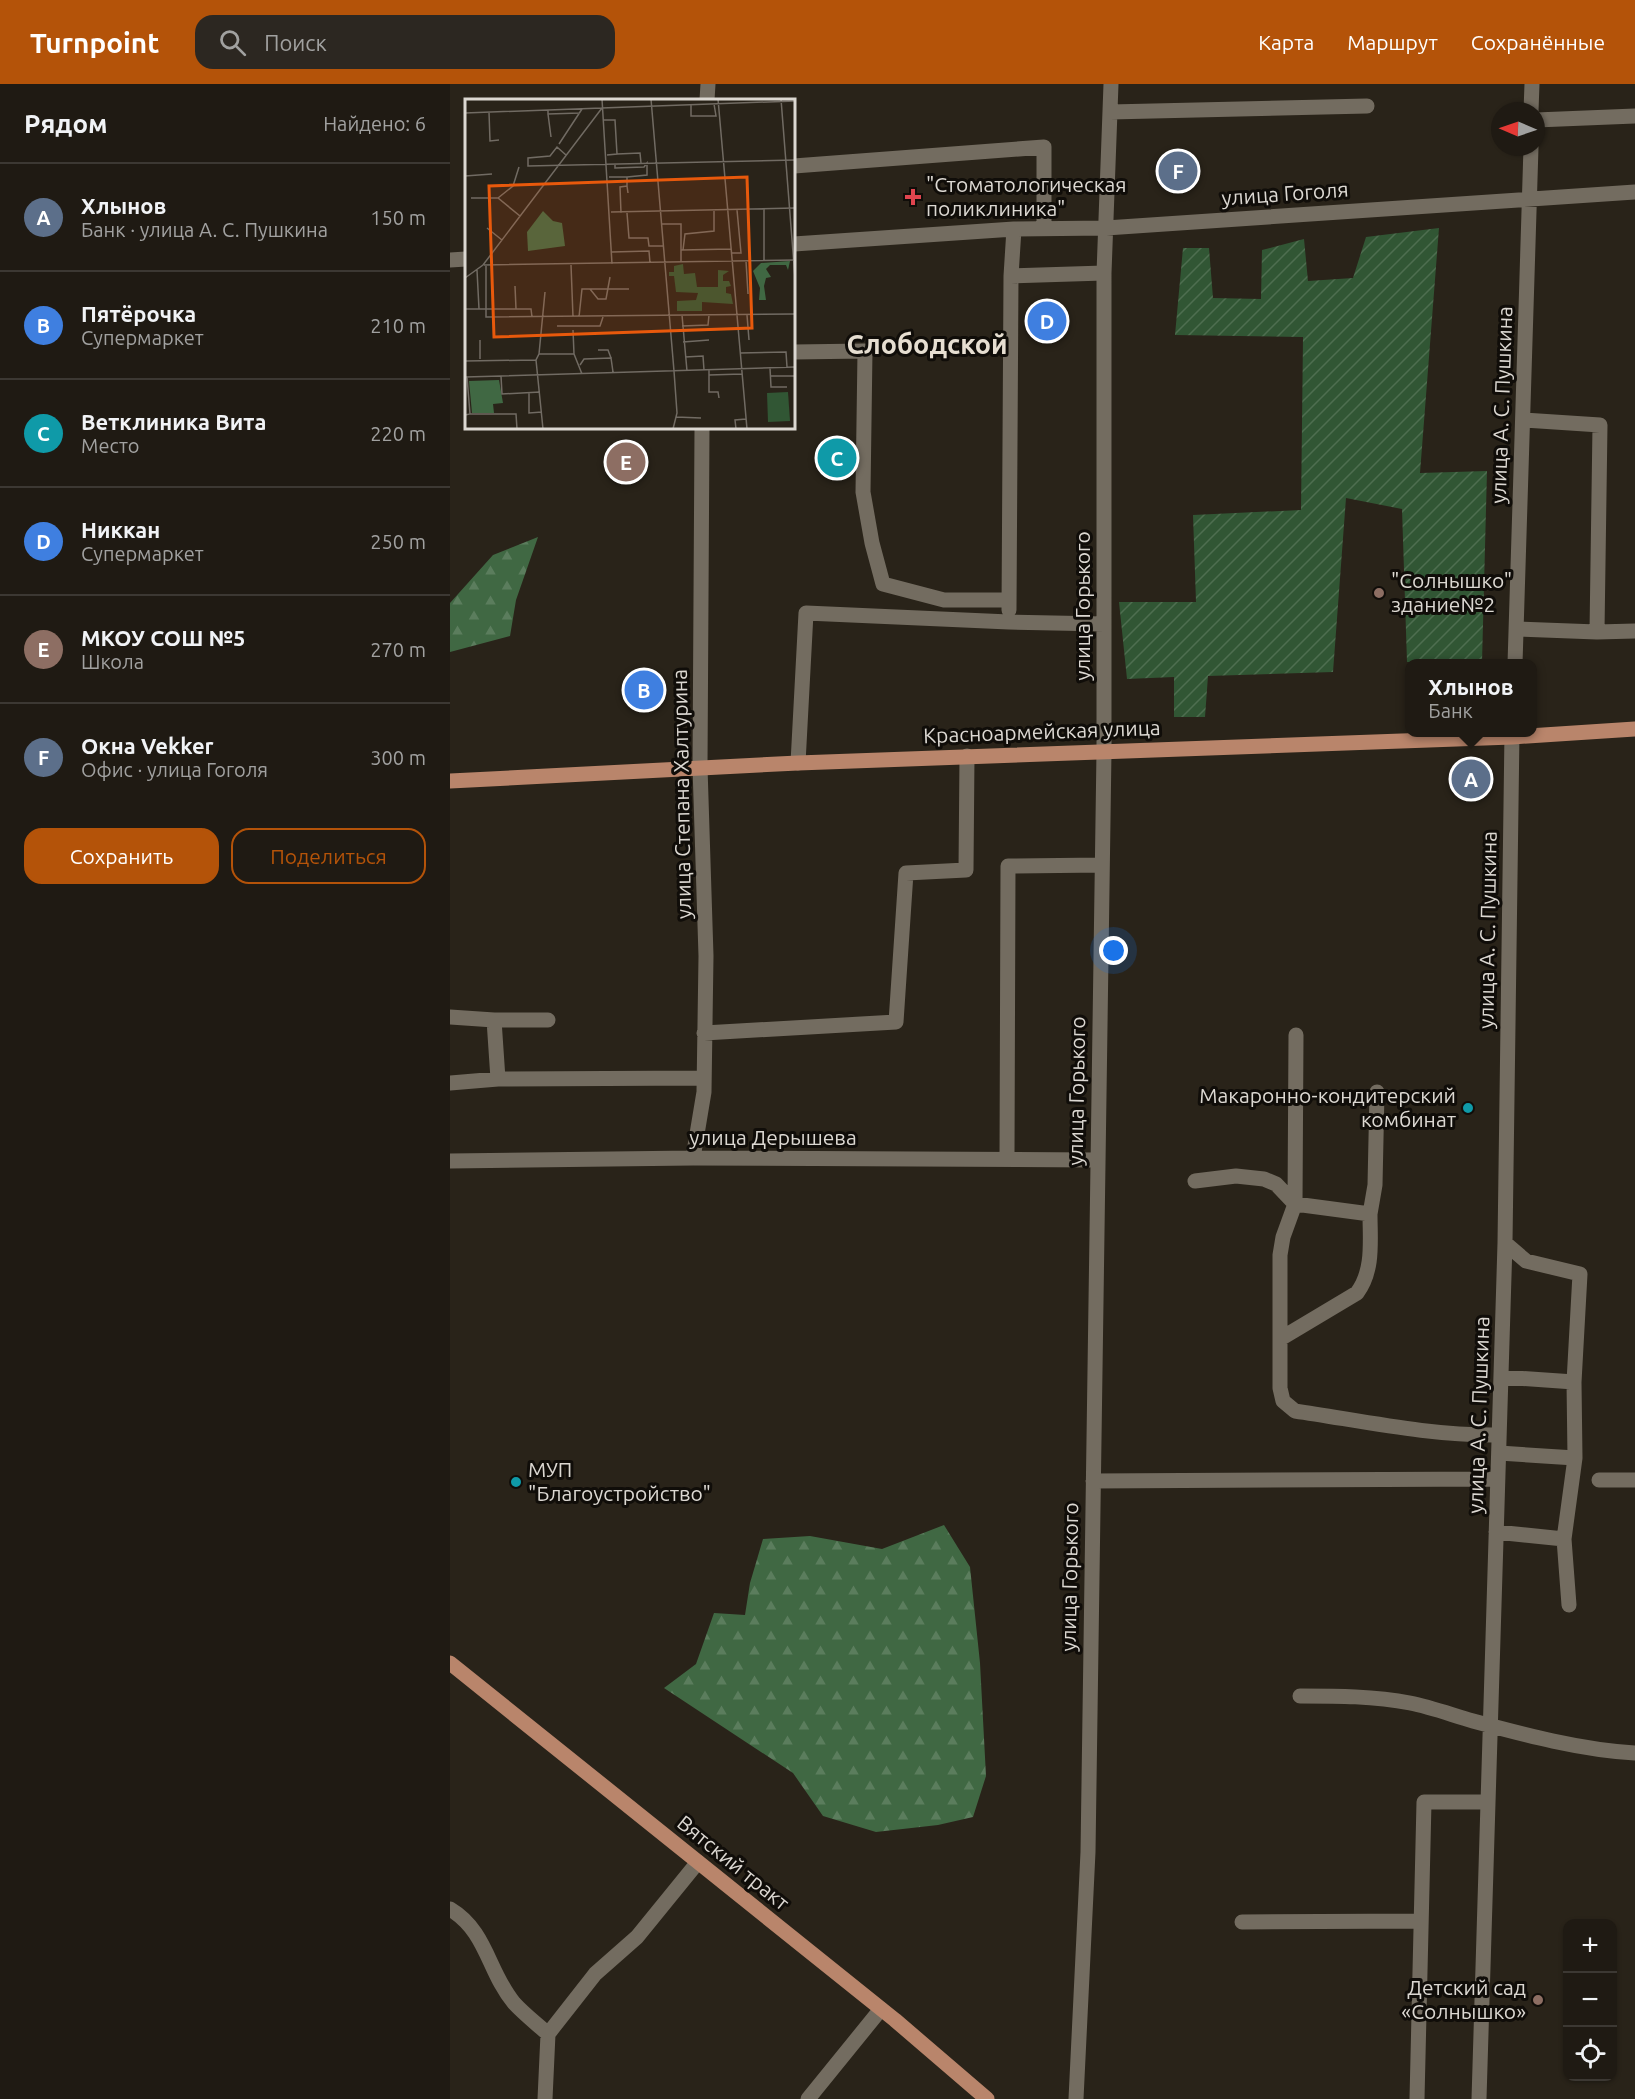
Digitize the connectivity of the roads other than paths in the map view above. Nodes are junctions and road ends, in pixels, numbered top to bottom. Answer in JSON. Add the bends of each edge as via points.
{"nodes":[{"id":1,"x":708,"y":84,"type":"edge"},
{"id":2,"x":1111,"y":84,"type":"edge"},
{"id":3,"x":1532,"y":84,"type":"edge"},
{"id":4,"x":707,"y":99,"type":"edge"},
{"id":5,"x":1531,"y":102,"type":"edge"},
{"id":6,"x":1367,"y":106,"type":"dead end"},
{"id":7,"x":1110,"y":112,"type":"junction"},
{"id":8,"x":1635,"y":116,"type":"edge"},
{"id":9,"x":1545,"y":120,"type":"edge"},
{"id":10,"x":1531,"y":156,"type":"edge"},
{"id":11,"x":795,"y":166,"type":"edge"},
{"id":12,"x":1635,"y":192,"type":"edge"},
{"id":13,"x":1530,"y":198,"type":"junction"},
{"id":14,"x":1106,"y":228,"type":"junction"},
{"id":15,"x":1014,"y":229,"type":"junction"},
{"id":16,"x":1044,"y":229,"type":"junction"},
{"id":17,"x":795,"y":244,"type":"edge"},
{"id":18,"x":465,"y":259,"type":"edge"},
{"id":19,"x":450,"y":260,"type":"edge"},
{"id":20,"x":1104,"y":273,"type":"junction"},
{"id":21,"x":1011,"y":276,"type":"junction"},
{"id":22,"x":795,"y":352,"type":"edge"},
{"id":23,"x":1523,"y":420,"type":"junction"},
{"id":24,"x":702,"y":429,"type":"edge"},
{"id":25,"x":1009,"y":600,"type":"junction"},
{"id":26,"x":1009,"y":622,"type":"junction"},
{"id":27,"x":1104,"y":624,"type":"junction"},
{"id":28,"x":1517,"y":629,"type":"junction"},
{"id":29,"x":1635,"y":631,"type":"edge"},
{"id":30,"x":1597,"y":632,"type":"junction"},
{"id":31,"x":1515,"y":659,"type":"edge"},
{"id":32,"x":1635,"y":729,"type":"edge"},
{"id":33,"x":1537,"y":734,"type":"edge"},
{"id":34,"x":1461,"y":737,"type":"edge"},
{"id":35,"x":1512,"y":737,"type":"edge"},
{"id":36,"x":1104,"y":751,"type":"junction"},
{"id":37,"x":967,"y":756,"type":"junction"},
{"id":38,"x":798,"y":763,"type":"junction"},
{"id":39,"x":700,"y":767,"type":"junction"},
{"id":40,"x":450,"y":781,"type":"edge"},
{"id":41,"x":1102,"y":865,"type":"junction"},
{"id":42,"x":450,"y":1017,"type":"edge"},
{"id":43,"x":494,"y":1020,"type":"junction"},
{"id":44,"x":548,"y":1020,"type":"dead end"},
{"id":45,"x":704,"y":1033,"type":"junction"},
{"id":46,"x":1296,"y":1035,"type":"dead end"},
{"id":47,"x":498,"y":1078,"type":"junction"},
{"id":48,"x":704,"y":1078,"type":"junction"},
{"id":49,"x":450,"y":1083,"type":"edge"},
{"id":50,"x":1377,"y":1092,"type":"dead end"},
{"id":51,"x":693,"y":1158,"type":"junction"},
{"id":52,"x":1007,"y":1159,"type":"junction"},
{"id":53,"x":1097,"y":1160,"type":"junction"},
{"id":54,"x":450,"y":1161,"type":"edge"},
{"id":55,"x":1195,"y":1181,"type":"dead end"},
{"id":56,"x":1295,"y":1204,"type":"junction"},
{"id":57,"x":1370,"y":1214,"type":"junction"},
{"id":58,"x":1505,"y":1243,"type":"junction"},
{"id":59,"x":1280,"y":1339,"type":"junction"},
{"id":60,"x":1501,"y":1377,"type":"junction"},
{"id":61,"x":1574,"y":1382,"type":"junction"},
{"id":62,"x":1499,"y":1435,"type":"junction"},
{"id":63,"x":1499,"y":1453,"type":"junction"},
{"id":64,"x":1575,"y":1458,"type":"junction"},
{"id":65,"x":1497,"y":1479,"type":"junction"},
{"id":66,"x":1599,"y":1480,"type":"dead end"},
{"id":67,"x":1635,"y":1480,"type":"edge"},
{"id":68,"x":1093,"y":1481,"type":"junction"},
{"id":69,"x":1496,"y":1532,"type":"junction"},
{"id":70,"x":1564,"y":1539,"type":"junction"},
{"id":71,"x":1569,"y":1605,"type":"dead end"},
{"id":72,"x":450,"y":1664,"type":"edge"},
{"id":73,"x":1300,"y":1696,"type":"dead end"},
{"id":74,"x":1490,"y":1725,"type":"junction"},
{"id":75,"x":1635,"y":1753,"type":"edge"},
{"id":76,"x":1488,"y":1802,"type":"junction"},
{"id":77,"x":698,"y":1862,"type":"junction"},
{"id":78,"x":450,"y":1909,"type":"edge"},
{"id":79,"x":1420,"y":1921,"type":"junction"},
{"id":80,"x":1242,"y":1922,"type":"dead end"},
{"id":81,"x":881,"y":2009,"type":"junction"},
{"id":82,"x":548,"y":2034,"type":"junction"},
{"id":83,"x":545,"y":2099,"type":"edge"},
{"id":84,"x":808,"y":2099,"type":"edge"},
{"id":85,"x":987,"y":2099,"type":"edge"},
{"id":86,"x":1076,"y":2099,"type":"edge"},
{"id":87,"x":1416,"y":2099,"type":"edge"},
{"id":88,"x":1479,"y":2099,"type":"edge"}],
"edges":[{"from":1,"to":4,"type":"street"},
{"from":2,"to":7,"type":"street","name":"улица Горького"},
{"from":3,"to":5,"type":"street"},
{"from":6,"to":7,"type":"street"},
{"from":7,"to":14,"type":"street","name":"улица Горького"},
{"from":8,"to":9,"type":"street"},
{"from":10,"to":13,"type":"street","name":"улица А. С. Пушкина"},
{"from":11,"to":16,"type":"street","via":[[1044,147]]},
{"from":12,"to":13,"type":"street","name":"улица Гоголя"},
{"from":13,"to":14,"type":"street","name":"улица Гоголя"},
{"from":13,"to":23,"type":"street","name":"улица А. С. Пушкина"},
{"from":14,"to":16,"type":"street","name":"улица Гоголя"},
{"from":14,"to":20,"type":"street","name":"улица Горького"},
{"from":15,"to":16,"type":"street","name":"улица Гоголя"},
{"from":15,"to":17,"type":"street","name":"улица Гоголя"},
{"from":15,"to":21,"type":"street"},
{"from":18,"to":19,"type":"street"},
{"from":20,"to":21,"type":"street"},
{"from":20,"to":27,"type":"street","name":"улица Горького"},
{"from":21,"to":25,"type":"street"},
{"from":22,"to":25,"type":"street","via":[[865,351],[863,492],[883,584],[944,600]]},
{"from":23,"to":28,"type":"street","name":"улица А. С. Пушкина"},
{"from":23,"to":30,"type":"street","via":[[1600,425]]},
{"from":24,"to":39,"type":"street","name":"улица Степана Халтурина"},
{"from":25,"to":26,"type":"street"},
{"from":26,"to":27,"type":"street"},
{"from":26,"to":38,"type":"street","via":[[806,613]]},
{"from":27,"to":36,"type":"street","name":"улица Горького"},
{"from":28,"to":30,"type":"street"},
{"from":28,"to":31,"type":"street","name":"улица А. С. Пушкина"},
{"from":29,"to":30,"type":"street"},
{"from":32,"to":33,"type":"main road","name":"Красноармейская улица"},
{"from":34,"to":36,"type":"main road","name":"Красноармейская улица"},
{"from":35,"to":58,"type":"street","name":"улица А. С. Пушкина"},
{"from":36,"to":37,"type":"main road","name":"Красноармейская улица"},
{"from":36,"to":41,"type":"street","name":"улица Горького"},
{"from":37,"to":38,"type":"main road","name":"Красноармейская улица"},
{"from":37,"to":45,"type":"street","via":[[966,870],[906,873],[896,1022]]},
{"from":38,"to":39,"type":"main road","name":"Красноармейская улица"},
{"from":39,"to":40,"type":"main road","name":"Красноармейская улица"},
{"from":39,"to":45,"type":"street","name":"улица Степана Халтурина","via":[[706,956]]},
{"from":41,"to":52,"type":"street","via":[[1008,866]]},
{"from":41,"to":53,"type":"street","name":"улица Горького"},
{"from":42,"to":43,"type":"street"},
{"from":43,"to":44,"type":"street"},
{"from":43,"to":47,"type":"street"},
{"from":45,"to":48,"type":"street","name":"улица Степана Халтурина"},
{"from":46,"to":56,"type":"street"},
{"from":47,"to":48,"type":"street"},
{"from":47,"to":49,"type":"street"},
{"from":48,"to":51,"type":"street","name":"улица Степана Халтурина"},
{"from":50,"to":57,"type":"street","via":[[1375,1185]]},
{"from":51,"to":52,"type":"street","name":"улица Дерышева"},
{"from":51,"to":54,"type":"street","name":"улица Дерышева"},
{"from":52,"to":53,"type":"street","name":"улица Дерышева"},
{"from":53,"to":68,"type":"street","name":"улица Горького"},
{"from":55,"to":56,"type":"street","via":[[1236,1176],[1264,1179],[1276,1184]]},
{"from":56,"to":57,"type":"street"},
{"from":56,"to":59,"type":"street","via":[[1280,1255]]},
{"from":57,"to":59,"type":"street","via":[[1369,1268],[1357,1293]]},
{"from":58,"to":60,"type":"street","name":"улица А. С. Пушкина"},
{"from":58,"to":61,"type":"street","via":[[1526,1261],[1580,1274]]},
{"from":59,"to":62,"type":"street","via":[[1280,1388],[1283,1401],[1295,1411],[1467,1436]]},
{"from":60,"to":61,"type":"street"},
{"from":60,"to":62,"type":"street","name":"улица А. С. Пушкина"},
{"from":61,"to":64,"type":"street"},
{"from":62,"to":63,"type":"street","name":"улица А. С. Пушкина"},
{"from":63,"to":64,"type":"street"},
{"from":63,"to":65,"type":"street","name":"улица А. С. Пушкина"},
{"from":64,"to":70,"type":"street"},
{"from":65,"to":68,"type":"street"},
{"from":65,"to":69,"type":"street","name":"улица А. С. Пушкина"},
{"from":66,"to":67,"type":"street"},
{"from":68,"to":86,"type":"street","name":"улица Горького","via":[[1088,1852]]},
{"from":69,"to":70,"type":"street"},
{"from":69,"to":74,"type":"street","name":"улица А. С. Пушкина"},
{"from":70,"to":71,"type":"street"},
{"from":72,"to":77,"type":"main road","name":"Вятский тракт"},
{"from":73,"to":74,"type":"street","via":[[1365,1697],[1411,1703]]},
{"from":74,"to":75,"type":"street","via":[[1608,1751]]},
{"from":74,"to":76,"type":"street","name":"улица А. С. Пушкина"},
{"from":76,"to":79,"type":"street","via":[[1424,1802]]},
{"from":76,"to":88,"type":"street","name":"улица А. С. Пушкина"},
{"from":77,"to":81,"type":"main road","name":"Вятский тракт"},
{"from":77,"to":82,"type":"street","via":[[637,1937],[595,1974]]},
{"from":78,"to":82,"type":"street","via":[[462,1916],[481,1939],[497,1977],[514,2003]]},
{"from":79,"to":80,"type":"street"},
{"from":79,"to":87,"type":"street"},
{"from":81,"to":84,"type":"street"},
{"from":81,"to":85,"type":"main road","name":"Вятский тракт"},
{"from":82,"to":83,"type":"street"}]}
